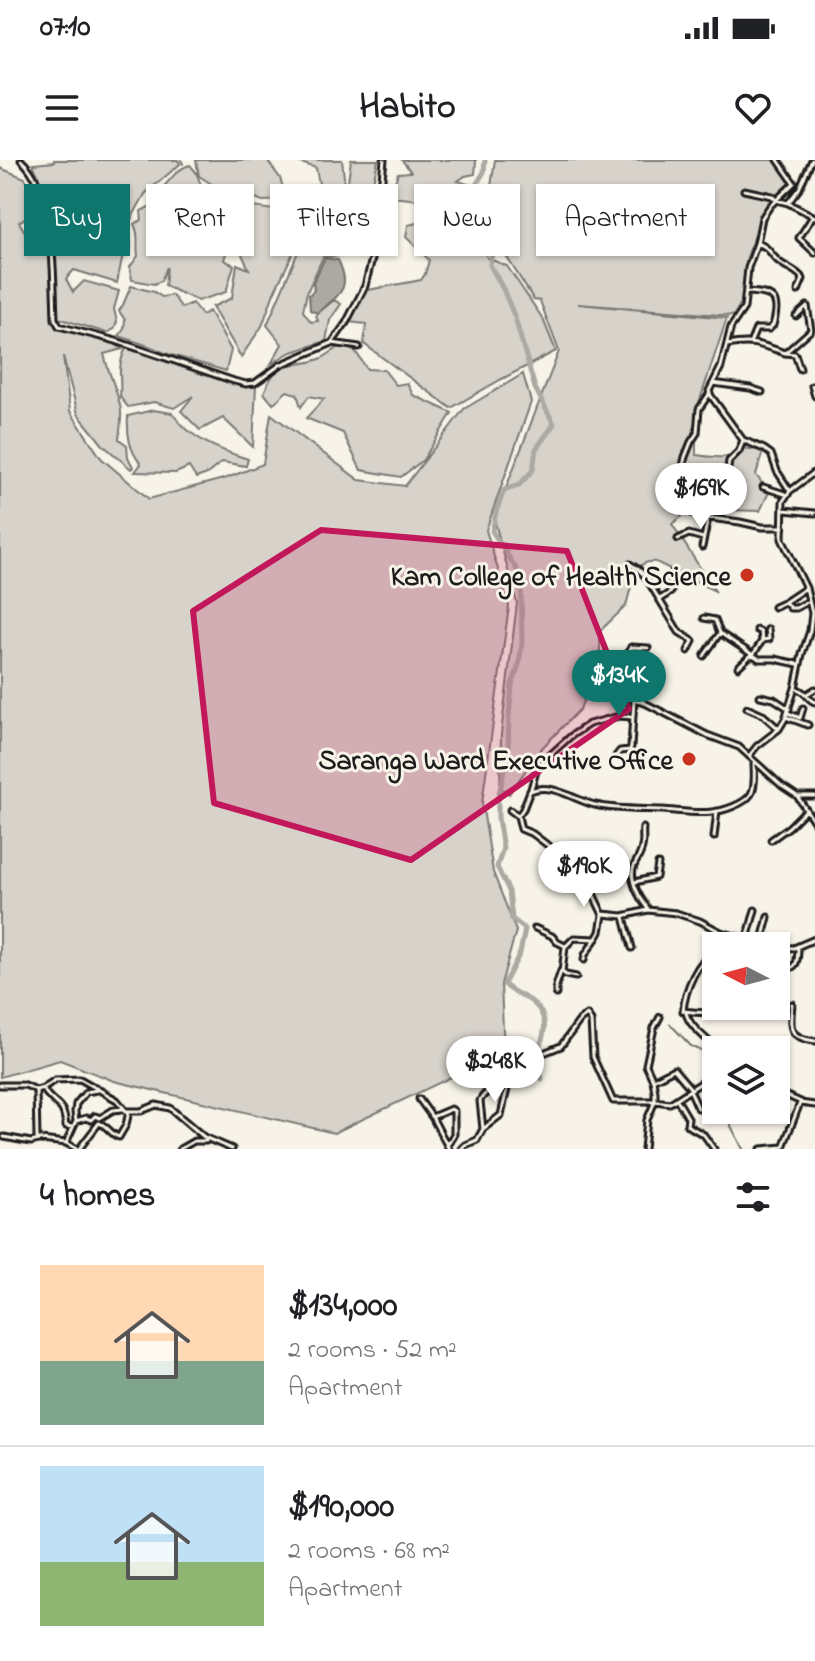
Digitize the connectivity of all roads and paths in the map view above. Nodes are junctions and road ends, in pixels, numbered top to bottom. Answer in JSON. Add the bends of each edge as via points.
{"nodes":[{"id":1,"x":21,"y":160,"type":"edge"},
{"id":2,"x":384,"y":160,"type":"edge"},
{"id":3,"x":778,"y":160,"type":"edge"},
{"id":4,"x":812,"y":160,"type":"edge"},
{"id":5,"x":794,"y":183,"type":"junction"},
{"id":6,"x":800,"y":186,"type":"junction"},
{"id":7,"x":744,"y":190,"type":"dead end"},
{"id":8,"x":776,"y":200,"type":"junction"},
{"id":9,"x":788,"y":203,"type":"junction"},
{"id":10,"x":814,"y":216,"type":"edge"},
{"id":11,"x":757,"y":243,"type":"junction"},
{"id":12,"x":815,"y":253,"type":"edge"},
{"id":13,"x":798,"y":291,"type":"dead end"},
{"id":14,"x":747,"y":292,"type":"junction"},
{"id":15,"x":796,"y":316,"type":"dead end"},
{"id":16,"x":332,"y":343,"type":"junction"},
{"id":17,"x":750,"y":343,"type":"junction"},
{"id":18,"x":727,"y":345,"type":"junction"},
{"id":19,"x":359,"y":347,"type":"dead end"},
{"id":20,"x":785,"y":353,"type":"junction"},
{"id":21,"x":800,"y":369,"type":"dead end"},
{"id":22,"x":713,"y":383,"type":"junction"},
{"id":23,"x":815,"y":385,"type":"edge"},
{"id":24,"x":762,"y":392,"type":"dead end"},
{"id":25,"x":710,"y":393,"type":"junction"},
{"id":26,"x":815,"y":396,"type":"edge"},
{"id":27,"x":743,"y":440,"type":"junction"},
{"id":28,"x":815,"y":472,"type":"edge"},
{"id":29,"x":687,"y":480,"type":"dead end"},
{"id":30,"x":704,"y":480,"type":"dead end"},
{"id":31,"x":763,"y":487,"type":"dead end"},
{"id":32,"x":789,"y":493,"type":"junction"},
{"id":33,"x":784,"y":510,"type":"junction"},
{"id":34,"x":815,"y":513,"type":"edge"},
{"id":35,"x":708,"y":518,"type":"junction"},
{"id":36,"x":783,"y":527,"type":"junction"},
{"id":37,"x":703,"y":538,"type":"junction"},
{"id":38,"x":678,"y":539,"type":"dead end"},
{"id":39,"x":702,"y":547,"type":"dead end"},
{"id":40,"x":630,"y":564,"type":"dead end"},
{"id":41,"x":672,"y":573,"type":"dead end"},
{"id":42,"x":806,"y":588,"type":"junction"},
{"id":43,"x":811,"y":597,"type":"edge"},
{"id":44,"x":660,"y":599,"type":"junction"},
{"id":45,"x":785,"y":602,"type":"junction"},
{"id":46,"x":774,"y":607,"type":"dead end"},
{"id":47,"x":813,"y":613,"type":"edge"},
{"id":48,"x":704,"y":618,"type":"dead end"},
{"id":49,"x":768,"y":629,"type":"dead end"},
{"id":50,"x":757,"y":630,"type":"dead end"},
{"id":51,"x":720,"y":633,"type":"junction"},
{"id":52,"x":762,"y":640,"type":"junction"},
{"id":53,"x":648,"y":648,"type":"dead end"},
{"id":54,"x":688,"y":651,"type":"dead end"},
{"id":55,"x":752,"y":655,"type":"junction"},
{"id":56,"x":704,"y":656,"type":"dead end"},
{"id":57,"x":799,"y":664,"type":"junction"},
{"id":58,"x":738,"y":667,"type":"dead end"},
{"id":59,"x":606,"y":685,"type":"dead end"},
{"id":60,"x":795,"y":688,"type":"junction"},
{"id":61,"x":815,"y":689,"type":"edge"},
{"id":62,"x":807,"y":694,"type":"junction"},
{"id":63,"x":760,"y":696,"type":"dead end"},
{"id":64,"x":634,"y":700,"type":"junction"},
{"id":65,"x":815,"y":702,"type":"edge"},
{"id":66,"x":645,"y":703,"type":"junction"},
{"id":67,"x":747,"y":708,"type":"dead end"},
{"id":68,"x":803,"y":708,"type":"dead end"},
{"id":69,"x":788,"y":713,"type":"junction"},
{"id":70,"x":632,"y":717,"type":"junction"},
{"id":71,"x":808,"y":725,"type":"dead end"},
{"id":72,"x":779,"y":729,"type":"junction"},
{"id":73,"x":616,"y":756,"type":"dead end"},
{"id":74,"x":749,"y":756,"type":"junction"},
{"id":75,"x":754,"y":763,"type":"junction"},
{"id":76,"x":531,"y":789,"type":"junction"},
{"id":77,"x":797,"y":796,"type":"junction"},
{"id":78,"x":815,"y":796,"type":"edge"},
{"id":79,"x":510,"y":810,"type":"dead end"},
{"id":80,"x":806,"y":810,"type":"junction"},
{"id":81,"x":717,"y":811,"type":"junction"},
{"id":82,"x":518,"y":816,"type":"junction"},
{"id":83,"x":815,"y":823,"type":"edge"},
{"id":84,"x":643,"y":828,"type":"dead end"},
{"id":85,"x":714,"y":837,"type":"dead end"},
{"id":86,"x":771,"y":840,"type":"dead end"},
{"id":87,"x":603,"y":853,"type":"dead end"},
{"id":88,"x":658,"y":864,"type":"dead end"},
{"id":89,"x":587,"y":881,"type":"junction"},
{"id":90,"x":635,"y":882,"type":"junction"},
{"id":91,"x":648,"y":910,"type":"junction"},
{"id":92,"x":755,"y":910,"type":"dead end"},
{"id":93,"x":603,"y":914,"type":"junction"},
{"id":94,"x":623,"y":916,"type":"junction"},
{"id":95,"x":768,"y":917,"type":"dead end"},
{"id":96,"x":535,"y":928,"type":"dead end"},
{"id":97,"x":722,"y":932,"type":"edge"},
{"id":98,"x":749,"y":932,"type":"edge"},
{"id":99,"x":764,"y":932,"type":"edge"},
{"id":100,"x":595,"y":940,"type":"junction"},
{"id":101,"x":813,"y":940,"type":"edge"},
{"id":102,"x":565,"y":946,"type":"junction"},
{"id":103,"x":798,"y":947,"type":"junction"},
{"id":104,"x":632,"y":948,"type":"dead end"},
{"id":105,"x":815,"y":948,"type":"edge"},
{"id":106,"x":790,"y":949,"type":"edge"},
{"id":107,"x":584,"y":960,"type":"dead end"},
{"id":108,"x":702,"y":960,"type":"edge"},
{"id":109,"x":562,"y":968,"type":"junction"},
{"id":110,"x":790,"y":968,"type":"edge"},
{"id":111,"x":576,"y":977,"type":"dead end"},
{"id":112,"x":556,"y":994,"type":"dead end"},
{"id":113,"x":792,"y":1004,"type":"dead end"},
{"id":114,"x":702,"y":1012,"type":"edge"},
{"id":115,"x":686,"y":1013,"type":"junction"},
{"id":116,"x":660,"y":1017,"type":"dead end"},
{"id":117,"x":703,"y":1036,"type":"edge"},
{"id":118,"x":815,"y":1041,"type":"edge"},
{"id":119,"x":546,"y":1052,"type":"dead end"},
{"id":120,"x":653,"y":1080,"type":"junction"},
{"id":121,"x":702,"y":1082,"type":"edge"},
{"id":122,"x":0,"y":1085,"type":"edge"},
{"id":123,"x":43,"y":1088,"type":"junction"},
{"id":124,"x":36,"y":1090,"type":"junction"},
{"id":125,"x":98,"y":1090,"type":"junction"},
{"id":126,"x":690,"y":1090,"type":"junction"},
{"id":127,"x":790,"y":1097,"type":"edge"},
{"id":128,"x":419,"y":1099,"type":"dead end"},
{"id":129,"x":677,"y":1099,"type":"junction"},
{"id":130,"x":655,"y":1101,"type":"junction"},
{"id":131,"x":801,"y":1102,"type":"junction"},
{"id":132,"x":815,"y":1105,"type":"edge"},
{"id":133,"x":698,"y":1108,"type":"dead end"},
{"id":134,"x":126,"y":1110,"type":"junction"},
{"id":135,"x":432,"y":1117,"type":"junction"},
{"id":136,"x":76,"y":1121,"type":"junction"},
{"id":137,"x":72,"y":1127,"type":"junction"},
{"id":138,"x":483,"y":1129,"type":"junction"},
{"id":139,"x":4,"y":1137,"type":"dead end"},
{"id":140,"x":40,"y":1140,"type":"junction"},
{"id":141,"x":210,"y":1141,"type":"junction"},
{"id":142,"x":66,"y":1143,"type":"junction"},
{"id":143,"x":448,"y":1148,"type":"edge"},
{"id":144,"x":78,"y":1149,"type":"edge"},
{"id":145,"x":180,"y":1149,"type":"edge"},
{"id":146,"x":232,"y":1149,"type":"edge"},
{"id":147,"x":461,"y":1149,"type":"edge"},
{"id":148,"x":644,"y":1149,"type":"edge"},
{"id":149,"x":714,"y":1149,"type":"edge"},
{"id":150,"x":761,"y":1149,"type":"edge"}],
"edges":[{"from":1,"to":16,"type":"street","via":[[40,189],[47,213],[59,326],[246,384]]},
{"from":2,"to":16,"type":"street","via":[[365,286]]},
{"from":3,"to":5,"type":"street"},
{"from":4,"to":6,"type":"street"},
{"from":5,"to":6,"type":"street"},
{"from":5,"to":8,"type":"street"},
{"from":6,"to":9,"type":"street"},
{"from":7,"to":8,"type":"street"},
{"from":8,"to":9,"type":"street"},
{"from":8,"to":11,"type":"street","via":[[762,218]]},
{"from":9,"to":10,"type":"street"},
{"from":10,"to":12,"type":"street","via":[[799,238]]},
{"from":11,"to":13,"type":"street","via":[[800,275]]},
{"from":11,"to":14,"type":"street","via":[[748,266]]},
{"from":14,"to":17,"type":"street","via":[[767,294],[776,303],[773,325],[756,329]]},
{"from":14,"to":18,"type":"street"},
{"from":15,"to":20,"type":"street","via":[[807,306],[811,330]]},
{"from":16,"to":19,"type":"street"},
{"from":17,"to":18,"type":"street"},
{"from":17,"to":20,"type":"street"},
{"from":18,"to":22,"type":"street"},
{"from":20,"to":21,"type":"street","via":[[795,354]]},
{"from":22,"to":24,"type":"street"},
{"from":22,"to":25,"type":"street"},
{"from":23,"to":26,"type":"street"},
{"from":25,"to":27,"type":"street"},
{"from":25,"to":29,"type":"street","via":[[699,409],[697,433],[685,457],[682,470]]},
{"from":27,"to":32,"type":"street","via":[[769,452]]},
{"from":27,"to":35,"type":"street","via":[[729,461],[724,492]]},
{"from":28,"to":32,"type":"street"},
{"from":30,"to":35,"type":"street","via":[[687,511]]},
{"from":31,"to":32,"type":"street"},
{"from":32,"to":33,"type":"street"},
{"from":33,"to":34,"type":"street"},
{"from":33,"to":36,"type":"street"},
{"from":35,"to":36,"type":"street"},
{"from":35,"to":37,"type":"street"},
{"from":36,"to":42,"type":"street","via":[[782,541]]},
{"from":37,"to":38,"type":"street","via":[[689,534]]},
{"from":37,"to":39,"type":"street"},
{"from":40,"to":44,"type":"street"},
{"from":41,"to":44,"type":"street","via":[[671,592]]},
{"from":42,"to":43,"type":"street"},
{"from":42,"to":45,"type":"street"},
{"from":43,"to":45,"type":"street","via":[[792,609]]},
{"from":43,"to":47,"type":"street"},
{"from":44,"to":54,"type":"street","via":[[679,632],[693,641]]},
{"from":45,"to":46,"type":"street"},
{"from":47,"to":57,"type":"street"},
{"from":48,"to":51,"type":"street","via":[[716,621]]},
{"from":49,"to":52,"type":"street","via":[[769,639]]},
{"from":50,"to":52,"type":"street"},
{"from":51,"to":55,"type":"street"},
{"from":51,"to":56,"type":"street"},
{"from":52,"to":55,"type":"street"},
{"from":53,"to":66,"type":"street","via":[[631,647],[627,657],[631,685]]},
{"from":55,"to":57,"type":"street"},
{"from":55,"to":58,"type":"street"},
{"from":57,"to":60,"type":"street"},
{"from":59,"to":64,"type":"street"},
{"from":60,"to":62,"type":"street"},
{"from":60,"to":69,"type":"street"},
{"from":61,"to":62,"type":"street"},
{"from":62,"to":65,"type":"street"},
{"from":63,"to":69,"type":"street","via":[[774,699]]},
{"from":64,"to":66,"type":"street"},
{"from":64,"to":70,"type":"street"},
{"from":66,"to":74,"type":"street"},
{"from":67,"to":72,"type":"street"},
{"from":68,"to":69,"type":"street","via":[[800,718]]},
{"from":69,"to":71,"type":"street"},
{"from":69,"to":72,"type":"street"},
{"from":70,"to":73,"type":"street","via":[[631,748]]},
{"from":70,"to":76,"type":"street","via":[[583,726],[541,763]]},
{"from":72,"to":74,"type":"street"},
{"from":74,"to":75,"type":"street"},
{"from":75,"to":77,"type":"street"},
{"from":75,"to":81,"type":"street","via":[[751,794]]},
{"from":76,"to":81,"type":"street","via":[[619,808]]},
{"from":76,"to":82,"type":"street"},
{"from":77,"to":78,"type":"street"},
{"from":77,"to":80,"type":"street"},
{"from":79,"to":82,"type":"street"},
{"from":80,"to":83,"type":"street"},
{"from":80,"to":86,"type":"street"},
{"from":81,"to":85,"type":"street"},
{"from":82,"to":89,"type":"street","via":[[521,829]]},
{"from":84,"to":90,"type":"street"},
{"from":87,"to":89,"type":"street"},
{"from":88,"to":90,"type":"street","via":[[656,877]]},
{"from":89,"to":93,"type":"street"},
{"from":90,"to":91,"type":"street"},
{"from":91,"to":94,"type":"street"},
{"from":91,"to":97,"type":"street","via":[[678,914]]},
{"from":92,"to":98,"type":"street"},
{"from":93,"to":94,"type":"street"},
{"from":93,"to":100,"type":"street"},
{"from":94,"to":104,"type":"street"},
{"from":95,"to":99,"type":"street"},
{"from":96,"to":102,"type":"street"},
{"from":100,"to":102,"type":"street","via":[[574,938]]},
{"from":100,"to":107,"type":"street"},
{"from":101,"to":103,"type":"street"},
{"from":101,"to":105,"type":"street"},
{"from":102,"to":109,"type":"street"},
{"from":103,"to":106,"type":"street"},
{"from":103,"to":110,"type":"street","via":[[798,960]]},
{"from":108,"to":115,"type":"street","via":[[684,1005]]},
{"from":109,"to":111,"type":"street"},
{"from":109,"to":112,"type":"street"},
{"from":113,"to":118,"type":"street","via":[[792,1031]]},
{"from":114,"to":115,"type":"street"},
{"from":115,"to":117,"type":"street"},
{"from":116,"to":120,"type":"street","via":[[646,1065]]},
{"from":119,"to":130,"type":"street","via":[[561,1046],[587,1015],[593,1057],[612,1100]]},
{"from":120,"to":126,"type":"street","via":[[674,1069]]},
{"from":120,"to":130,"type":"street"},
{"from":121,"to":126,"type":"street"},
{"from":122,"to":124,"type":"street"},
{"from":123,"to":124,"type":"street"},
{"from":123,"to":125,"type":"street","via":[[55,1080],[80,1079]]},
{"from":123,"to":137,"type":"street","via":[[63,1111],[65,1125]]},
{"from":124,"to":140,"type":"street","via":[[35,1130]]},
{"from":125,"to":134,"type":"street"},
{"from":125,"to":136,"type":"street","via":[[86,1092],[76,1104]]},
{"from":126,"to":129,"type":"street"},
{"from":126,"to":133,"type":"street"},
{"from":127,"to":131,"type":"street"},
{"from":128,"to":135,"type":"street"},
{"from":129,"to":130,"type":"street"},
{"from":129,"to":149,"type":"street","via":[[687,1125]]},
{"from":130,"to":148,"type":"street"},
{"from":131,"to":132,"type":"street"},
{"from":131,"to":150,"type":"street","via":[[783,1147]]},
{"from":134,"to":136,"type":"street"},
{"from":134,"to":141,"type":"street","via":[[170,1108]]},
{"from":134,"to":144,"type":"street","via":[[119,1137],[99,1123]]},
{"from":135,"to":143,"type":"street"},
{"from":135,"to":143,"type":"street","via":[[454,1111],[454,1138]]},
{"from":136,"to":137,"type":"street"},
{"from":137,"to":142,"type":"street"},
{"from":138,"to":138,"type":"street","via":[[504,1109],[505,1077],[481,1097]]},
{"from":138,"to":147,"type":"street","via":[[477,1140]]},
{"from":139,"to":140,"type":"street"},
{"from":140,"to":142,"type":"street"},
{"from":141,"to":145,"type":"street","via":[[194,1141]]},
{"from":141,"to":146,"type":"street"},
{"from":142,"to":144,"type":"street"}]}
